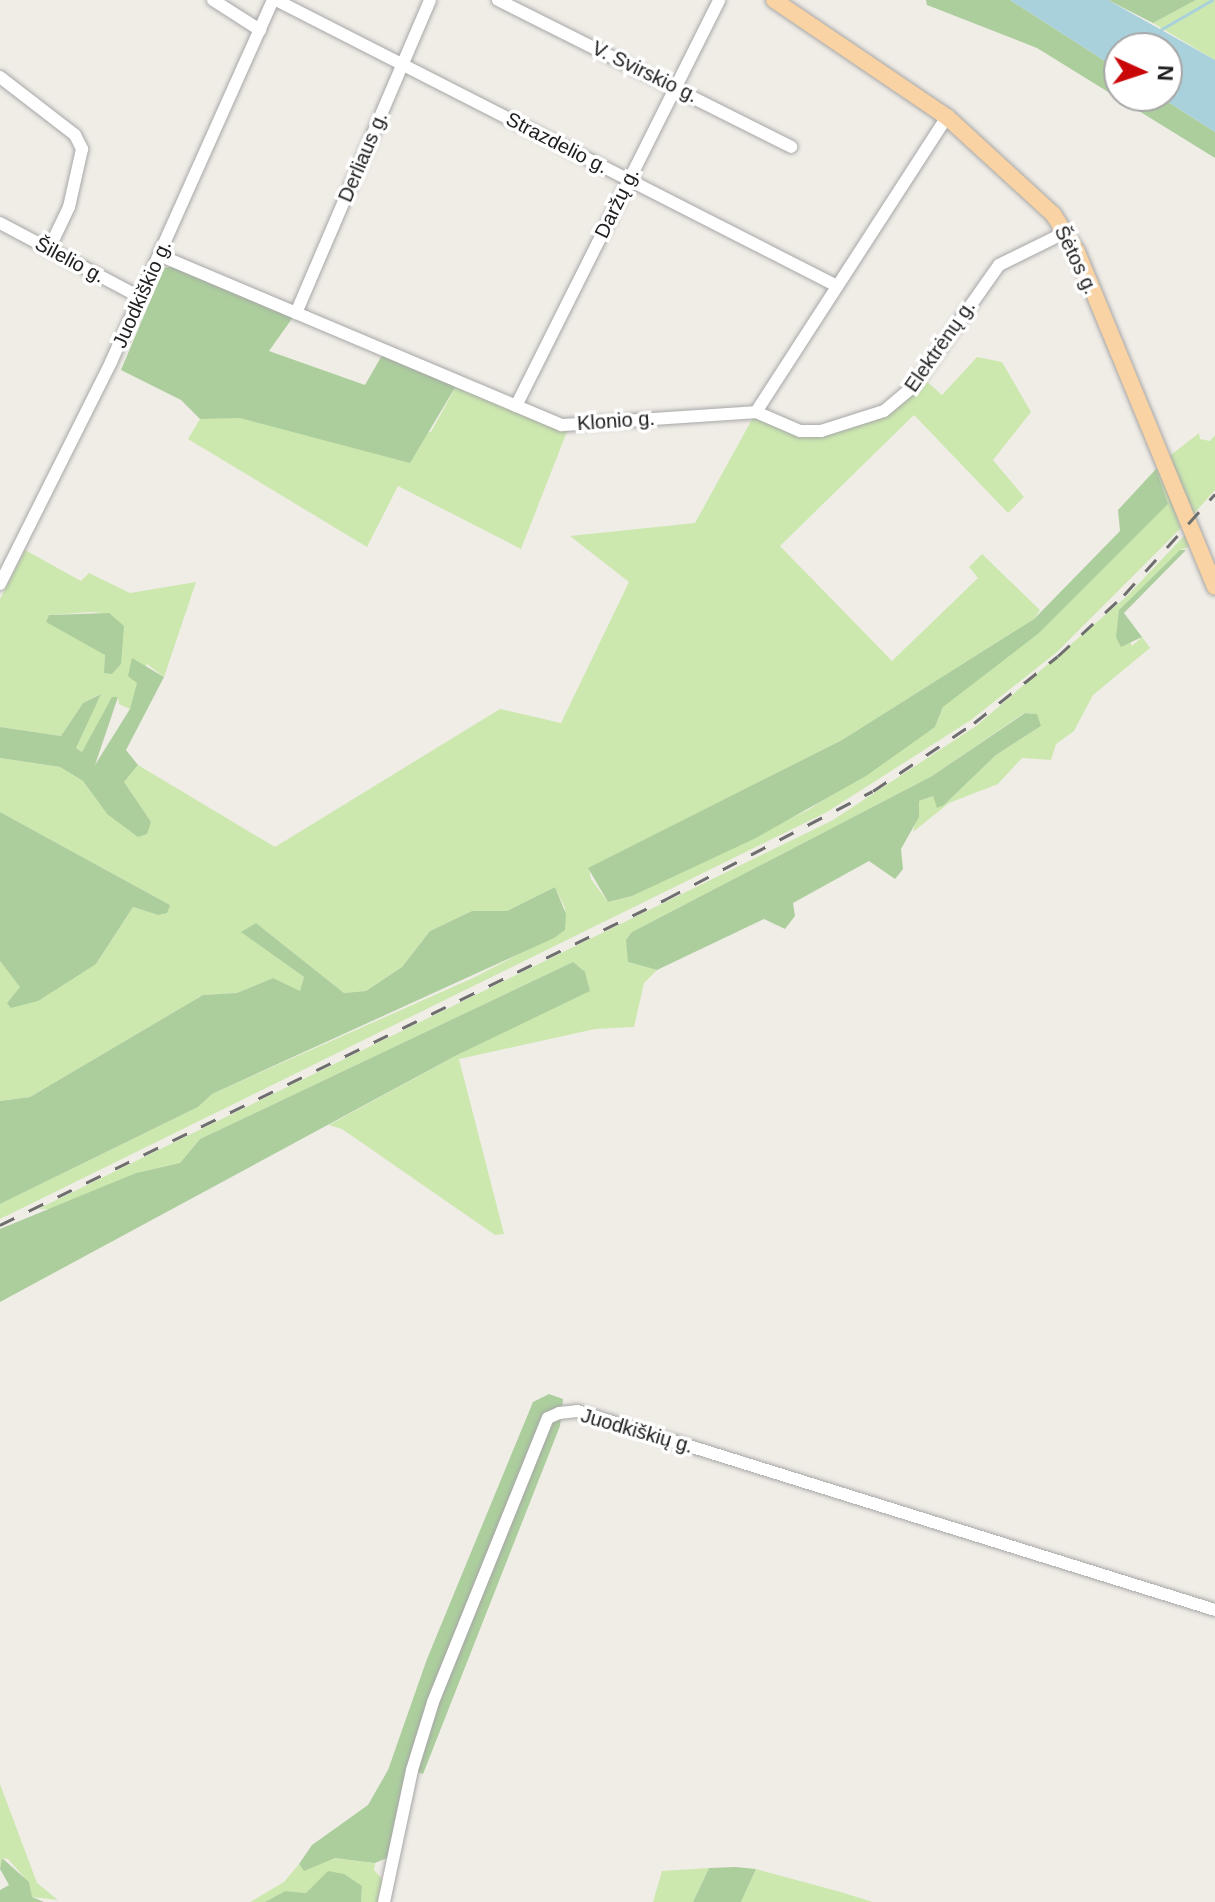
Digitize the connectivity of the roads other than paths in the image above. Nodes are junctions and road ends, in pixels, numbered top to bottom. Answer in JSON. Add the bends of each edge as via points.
{"nodes":[{"id":1,"x":213,"y":0,"type":"edge"},
{"id":2,"x":275,"y":0,"type":"edge"},
{"id":3,"x":430,"y":0,"type":"edge"},
{"id":4,"x":498,"y":0,"type":"edge"},
{"id":5,"x":719,"y":0,"type":"edge"},
{"id":6,"x":774,"y":0,"type":"edge"},
{"id":7,"x":260,"y":30,"type":"junction"},
{"id":8,"x":403,"y":64,"type":"junction"},
{"id":9,"x":0,"y":77,"type":"edge"},
{"id":10,"x":675,"y":86,"type":"junction"},
{"id":11,"x":947,"y":117,"type":"junction"},
{"id":12,"x":791,"y":147,"type":"dead end"},
{"id":13,"x":629,"y":180,"type":"junction"},
{"id":14,"x":0,"y":223,"type":"edge"},
{"id":15,"x":1066,"y":232,"type":"junction"},
{"id":16,"x":49,"y":249,"type":"junction"},
{"id":17,"x":159,"y":255,"type":"junction"},
{"id":18,"x":837,"y":286,"type":"junction"},
{"id":19,"x":140,"y":297,"type":"junction"},
{"id":20,"x":296,"y":313,"type":"junction"},
{"id":21,"x":516,"y":406,"type":"junction"},
{"id":22,"x":756,"y":412,"type":"junction"},
{"id":23,"x":0,"y":584,"type":"edge"},
{"id":24,"x":1215,"y":587,"type":"edge"},
{"id":25,"x":1215,"y":1610,"type":"edge"},
{"id":26,"x":384,"y":1902,"type":"edge"}],
"edges":[{"from":1,"to":7,"type":"street"},
{"from":2,"to":7,"type":"street","name":"Juodkiškio g."},
{"from":2,"to":8,"type":"street","name":"Strazdelio g."},
{"from":3,"to":8,"type":"street","name":"Derliaus g."},
{"from":4,"to":10,"type":"street","name":"V. Svirskio g."},
{"from":5,"to":10,"type":"street","name":"Daržų g."},
{"from":6,"to":11,"type":"main road","name":"Šėtos g."},
{"from":7,"to":17,"type":"street","name":"Juodkiškio g."},
{"from":8,"to":13,"type":"street","name":"Strazdelio g."},
{"from":8,"to":20,"type":"street","name":"Derliaus g."},
{"from":9,"to":16,"type":"street","via":[[75,135],[82,149],[69,207]]},
{"from":10,"to":12,"type":"street","name":"V. Svirskio g."},
{"from":10,"to":13,"type":"street","name":"Daržų g."},
{"from":11,"to":15,"type":"main road","name":"Šėtos g.","via":[[1039,199]]},
{"from":11,"to":18,"type":"street"},
{"from":13,"to":18,"type":"street","name":"Strazdelio g."},
{"from":13,"to":21,"type":"street","name":"Daržų g."},
{"from":14,"to":16,"type":"street","name":"Šilelio g."},
{"from":15,"to":22,"type":"street","name":"Elektrėnų g.","via":[[999,265],[913,387],[884,411],[821,431],[800,431]]},
{"from":15,"to":24,"type":"main road","name":"Šėtos g."},
{"from":16,"to":19,"type":"street","name":"Šilelio g."},
{"from":17,"to":19,"type":"street","name":"Juodkiškio g."},
{"from":17,"to":20,"type":"street","name":"Klonio g."},
{"from":18,"to":22,"type":"street"},
{"from":19,"to":23,"type":"street","name":"Juodkiškio g."},
{"from":20,"to":21,"type":"street","name":"Klonio g."},
{"from":21,"to":22,"type":"street","name":"Klonio g.","via":[[562,425]]},
{"from":25,"to":26,"type":"street","name":"Juodkiškių g.","via":[[577,1411],[559,1413],[548,1418],[433,1702],[412,1770]]}]}
